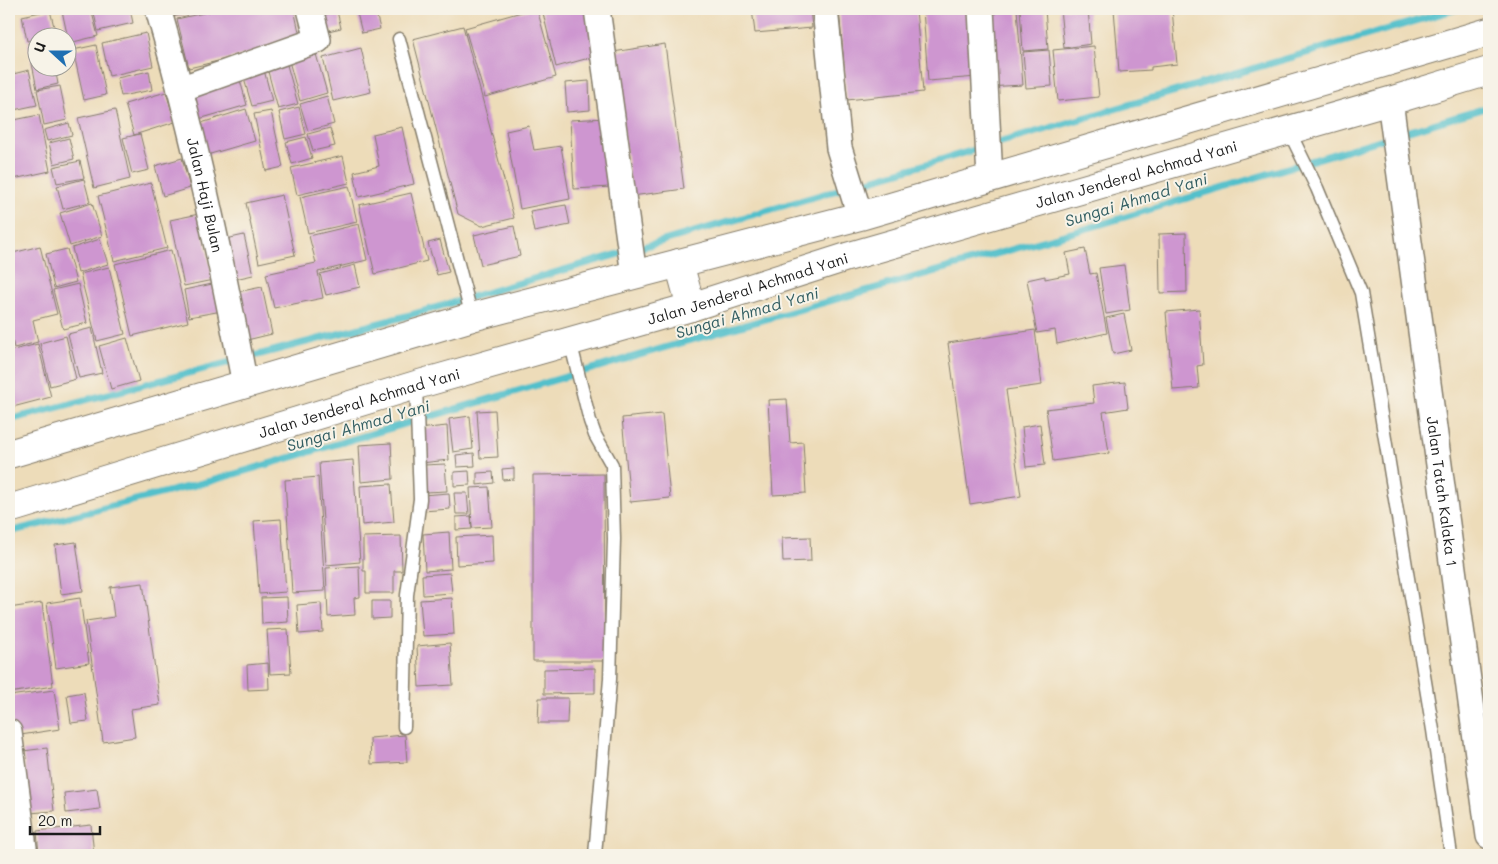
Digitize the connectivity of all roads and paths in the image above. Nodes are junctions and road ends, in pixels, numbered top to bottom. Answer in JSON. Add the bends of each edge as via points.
{"nodes":[{"id":1,"x":158,"y":9,"type":"edge"},
{"id":2,"x":310,"y":9,"type":"edge"},
{"id":3,"x":597,"y":9,"type":"edge"},
{"id":4,"x":824,"y":9,"type":"edge"},
{"id":5,"x":981,"y":9,"type":"edge"},
{"id":6,"x":1489,"y":32,"type":"edge"},
{"id":7,"x":399,"y":39,"type":"dead end"},
{"id":8,"x":1489,"y":71,"type":"edge"},
{"id":9,"x":180,"y":89,"type":"junction"},
{"id":10,"x":1393,"y":125,"type":"junction"},
{"id":11,"x":1294,"y":141,"type":"junction"},
{"id":12,"x":989,"y":168,"type":"junction"},
{"id":13,"x":860,"y":216,"type":"junction"},
{"id":14,"x":679,"y":263,"type":"junction"},
{"id":15,"x":634,"y":275,"type":"junction"},
{"id":16,"x":692,"y":307,"type":"junction"},
{"id":17,"x":472,"y":317,"type":"junction"},
{"id":18,"x":570,"y":341,"type":"junction"},
{"id":19,"x":242,"y":367,"type":"junction"},
{"id":20,"x":416,"y":385,"type":"junction"},
{"id":21,"x":9,"y":454,"type":"edge"},
{"id":22,"x":9,"y":509,"type":"edge"},
{"id":23,"x":404,"y":727,"type":"dead end"},
{"id":24,"x":9,"y":732,"type":"edge"},
{"id":25,"x":1489,"y":836,"type":"edge"},
{"id":26,"x":25,"y":855,"type":"edge"},
{"id":27,"x":595,"y":855,"type":"edge"},
{"id":28,"x":1451,"y":855,"type":"edge"}],
"edges":[{"from":1,"to":9,"type":"street","name":"Jalan Haji Bulan"},
{"from":2,"to":9,"type":"street","via":[[318,40]]},
{"from":3,"to":15,"type":"street"},
{"from":4,"to":13,"type":"street","via":[[839,148]]},
{"from":5,"to":12,"type":"street"},
{"from":6,"to":12,"type":"highway"},
{"from":7,"to":17,"type":"lane"},
{"from":8,"to":10,"type":"highway","name":"Jalan Jenderal Achmad Yani"},
{"from":9,"to":19,"type":"street","name":"Jalan Haji Bulan","via":[[219,249]]},
{"from":10,"to":11,"type":"highway","name":"Jalan Jenderal Achmad Yani"},
{"from":10,"to":25,"type":"street","name":"Jalan Tatah Kalaka 1"},
{"from":11,"to":16,"type":"highway","name":"Jalan Jenderal Achmad Yani","via":[[847,257]]},
{"from":11,"to":28,"type":"lane","via":[[1361,294]]},
{"from":12,"to":13,"type":"highway"},
{"from":13,"to":14,"type":"highway"},
{"from":14,"to":15,"type":"highway"},
{"from":14,"to":16,"type":"highway"},
{"from":15,"to":17,"type":"highway"},
{"from":16,"to":18,"type":"highway","name":"Jalan Jenderal Achmad Yani"},
{"from":17,"to":19,"type":"highway"},
{"from":18,"to":20,"type":"highway","name":"Jalan Jenderal Achmad Yani"},
{"from":18,"to":27,"type":"lane","via":[[590,421],[612,465],[614,539],[610,679]]},
{"from":19,"to":21,"type":"highway"},
{"from":20,"to":22,"type":"highway","name":"Jalan Jenderal Achmad Yani"},
{"from":20,"to":23,"type":"lane","via":[[420,498],[407,595]]},
{"from":24,"to":26,"type":"street"}]}
